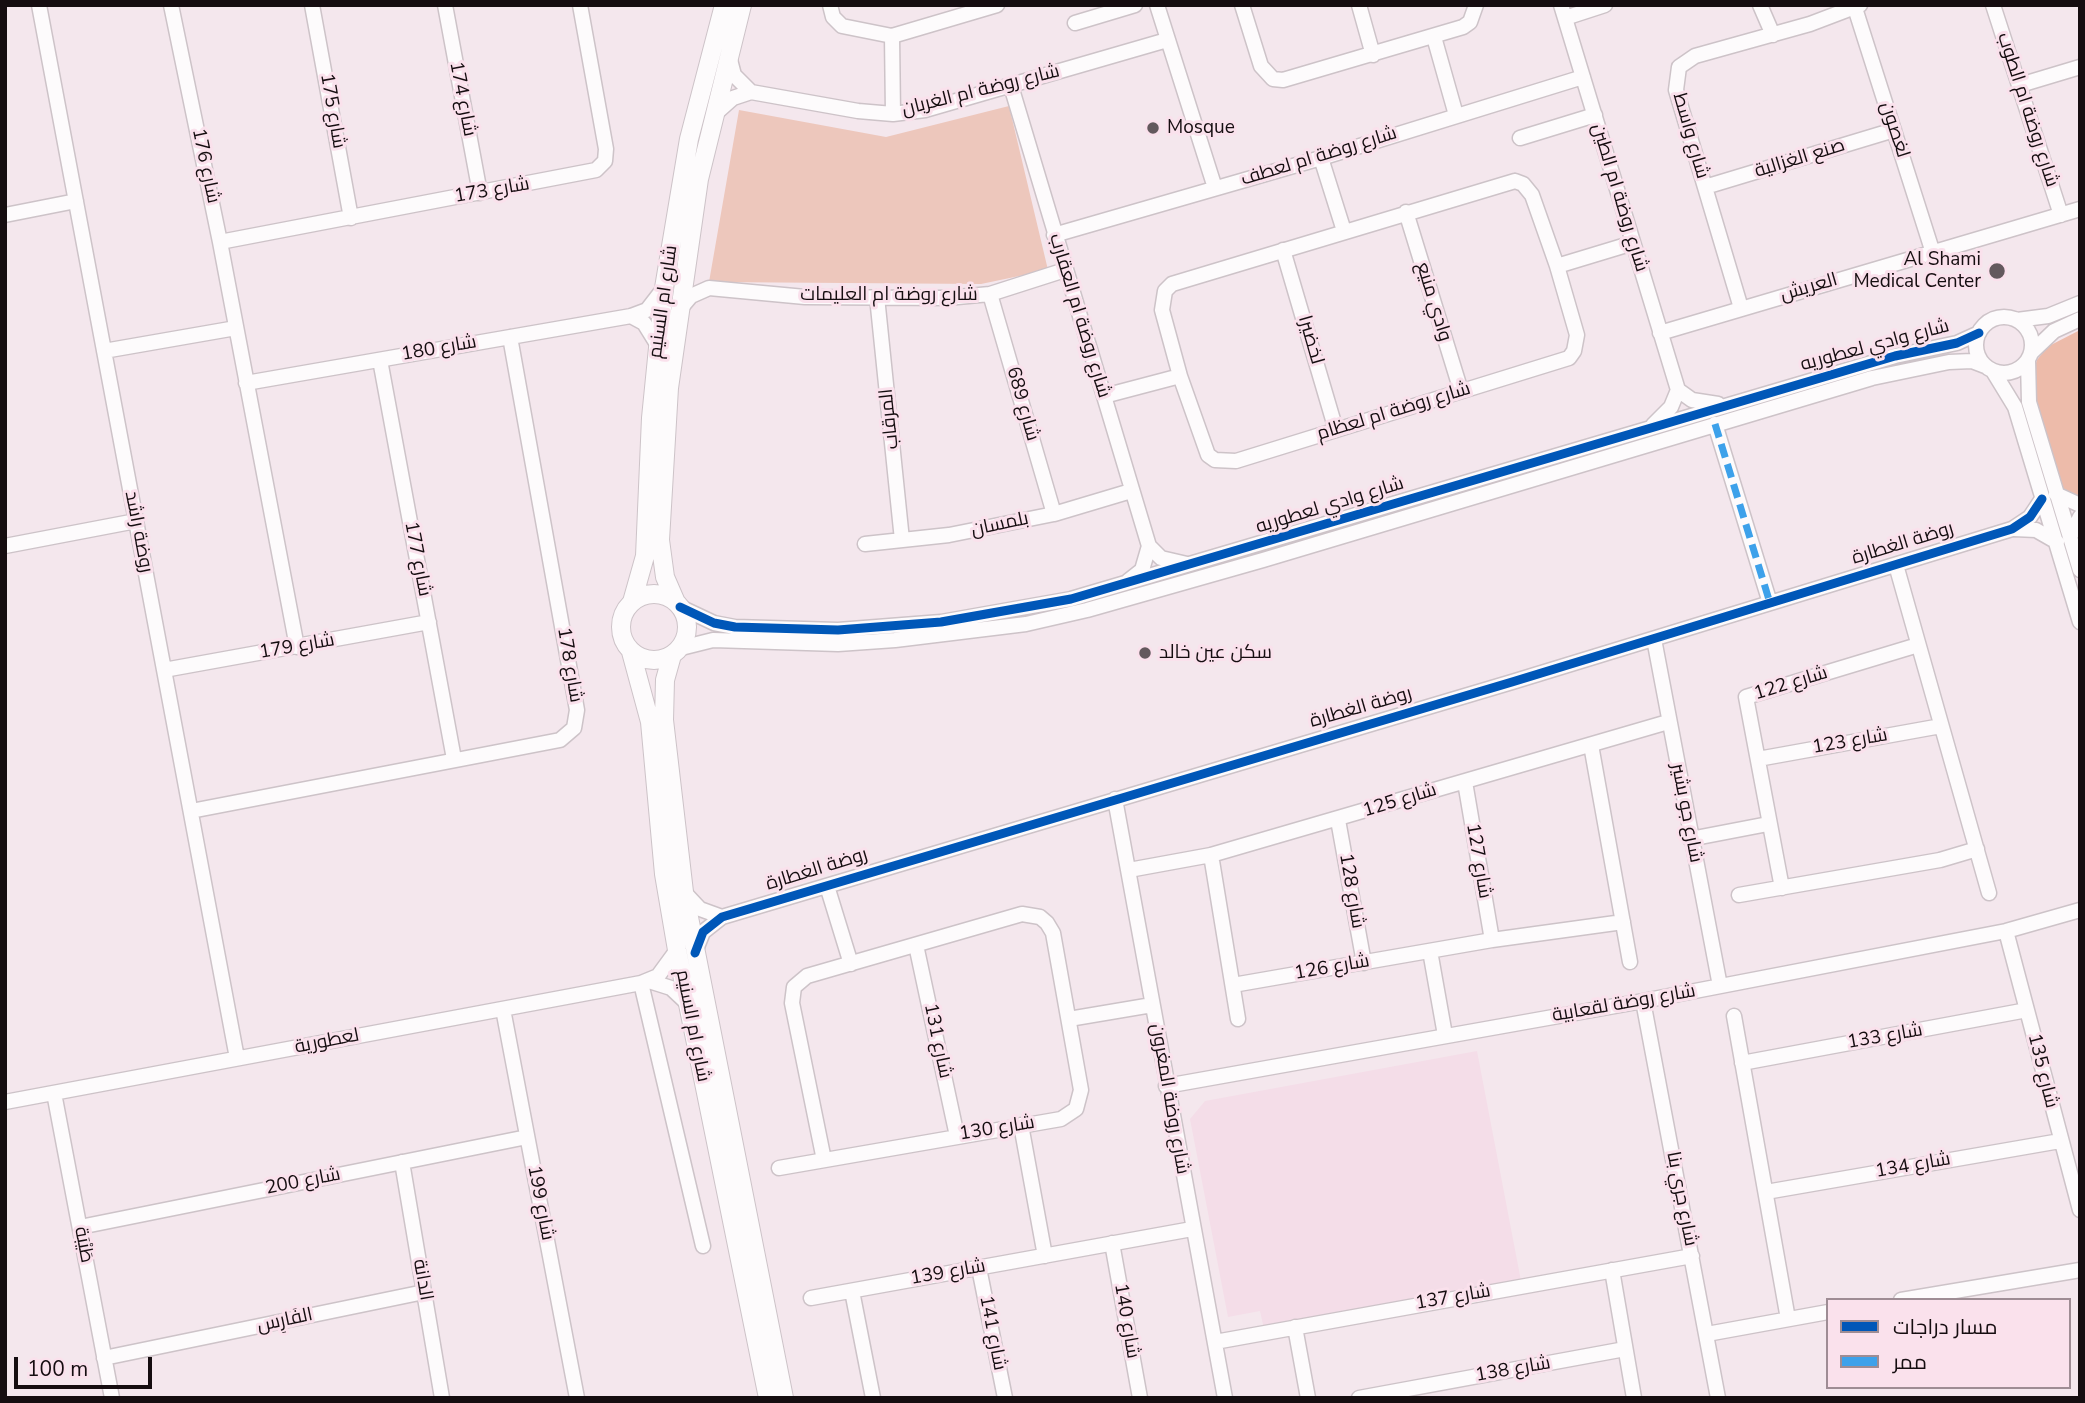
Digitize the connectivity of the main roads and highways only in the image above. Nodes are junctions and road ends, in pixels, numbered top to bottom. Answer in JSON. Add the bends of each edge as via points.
{"nodes":[{"id":1,"x":742,"y":5,"type":"edge"},
{"id":2,"x":723,"y":6,"type":"edge"},
{"id":3,"x":632,"y":602,"type":"junction"},
{"id":4,"x":678,"y":604,"type":"junction"},
{"id":5,"x":677,"y":651,"type":"junction"},
{"id":6,"x":631,"y":652,"type":"junction"},
{"id":7,"x":686,"y":951,"type":"junction"},
{"id":8,"x":768,"y":1398,"type":"edge"},
{"id":9,"x":784,"y":1398,"type":"edge"}],
"edges":[{"from":1,"to":4,"type":"main road","name":"شارع ام السنيم","via":[[699,179],[669,388],[660,540],[665,576]]},
{"from":2,"to":3,"type":"main road","name":"شارع ام السنيم","via":[[689,139],[664,288],[645,556]]},
{"from":3,"to":4,"type":"main road","via":[[652,594]]},
{"from":3,"to":6,"type":"main road","via":[[621,621],[624,643]]},
{"from":4,"to":5,"type":"main road","via":[[688,627]]},
{"from":5,"to":6,"type":"main road","via":[[651,661]]},
{"from":5,"to":7,"type":"main road","name":"شارع ام السنيم","via":[[665,680],[664,720],[684,892]]},
{"from":6,"to":7,"type":"main road","name":"شارع ام السنيم","via":[[650,722],[664,874]]},
{"from":7,"to":8,"type":"main road","name":"شارع ام السنيم","via":[[687,1003]]},
{"from":7,"to":9,"type":"main road","name":"شارع ام السنيم"}]}
